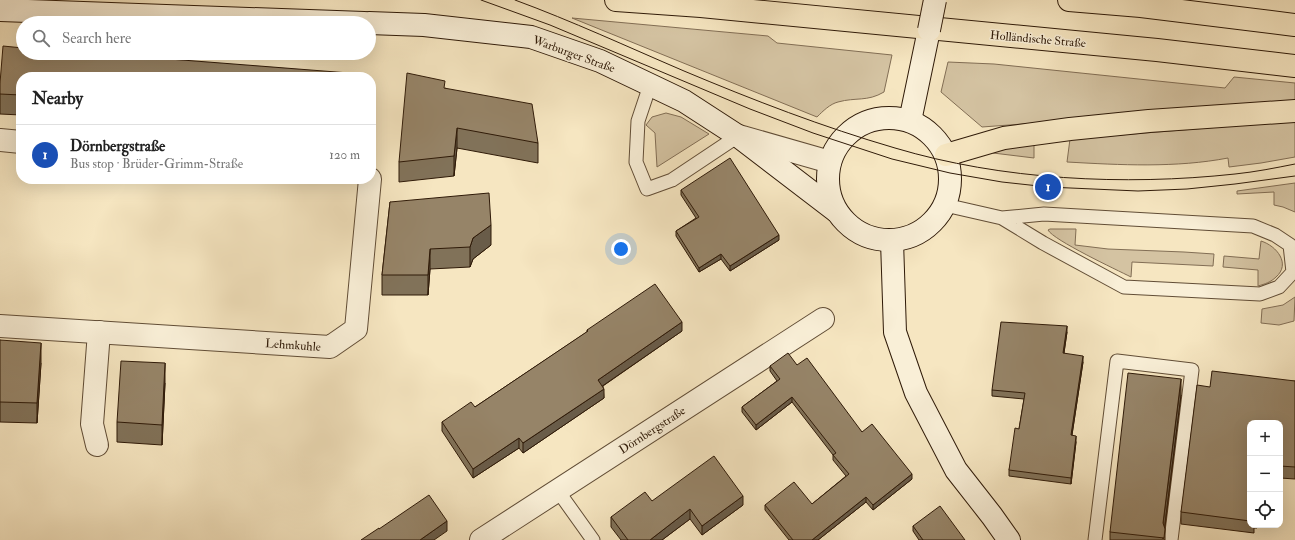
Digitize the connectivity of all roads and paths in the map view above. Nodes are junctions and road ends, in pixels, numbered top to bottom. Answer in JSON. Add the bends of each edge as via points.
{"nodes":[{"id":1,"x":616,"y":0,"type":"edge"},
{"id":2,"x":936,"y":0,"type":"edge"},
{"id":3,"x":1069,"y":0,"type":"edge"},
{"id":4,"x":1197,"y":0,"type":"edge"},
{"id":5,"x":1141,"y":6,"type":"junction"},
{"id":6,"x":0,"y":10,"type":"edge"},
{"id":7,"x":168,"y":16,"type":"edge"},
{"id":8,"x":376,"y":23,"type":"edge"},
{"id":9,"x":1295,"y":25,"type":"edge"},
{"id":10,"x":1295,"y":66,"type":"edge"},
{"id":11,"x":650,"y":85,"type":"junction"},
{"id":12,"x":1295,"y":111,"type":"edge"},
{"id":13,"x":910,"y":121,"type":"junction"},
{"id":14,"x":738,"y":136,"type":"junction"},
{"id":15,"x":0,"y":140,"type":"edge"},
{"id":16,"x":16,"y":142,"type":"edge"},
{"id":17,"x":946,"y":155,"type":"junction"},
{"id":18,"x":830,"y":162,"type":"junction"},
{"id":19,"x":370,"y":184,"type":"edge"},
{"id":20,"x":945,"y":205,"type":"junction"},
{"id":21,"x":836,"y":211,"type":"junction"},
{"id":22,"x":1002,"y":218,"type":"junction"},
{"id":23,"x":892,"y":241,"type":"junction"},
{"id":24,"x":823,"y":319,"type":"dead end"},
{"id":25,"x":0,"y":326,"type":"edge"},
{"id":26,"x":99,"y":332,"type":"junction"},
{"id":27,"x":97,"y":445,"type":"dead end"},
{"id":28,"x":558,"y":491,"type":"junction"},
{"id":29,"x":481,"y":540,"type":"edge"},
{"id":30,"x":593,"y":540,"type":"edge"},
{"id":31,"x":1009,"y":540,"type":"edge"},
{"id":32,"x":1095,"y":540,"type":"edge"},
{"id":33,"x":1171,"y":540,"type":"edge"}],
"edges":[{"from":1,"to":10,"type":"highway","name":"Holländische Straße","via":[[1157,50]]},
{"from":2,"to":13,"type":"street","bridge":true},
{"from":3,"to":5,"type":"highway"},
{"from":4,"to":5,"type":"highway"},
{"from":5,"to":9,"type":"highway"},
{"from":6,"to":7,"type":"street"},
{"from":8,"to":11,"type":"street","name":"Warburger Straße","via":[[424,25],[531,38],[600,61]]},
{"from":11,"to":14,"type":"street","name":"Warburger Straße","via":[[684,101]]},
{"from":11,"to":14,"type":"lane","via":[[638,121],[636,162],[647,189],[672,180]]},
{"from":12,"to":17,"type":"highway","via":[[1070,129],[1004,138]]},
{"from":13,"to":17,"type":"street","via":[[926,129],[938,141]]},
{"from":13,"to":18,"type":"street","via":[[894,118],[877,119],[861,124],[844,137]]},
{"from":14,"to":18,"type":"street","name":"Warburger Straße"},
{"from":14,"to":21,"type":"street","name":"Warburger Straße"},
{"from":15,"to":16,"type":"street"},
{"from":17,"to":20,"type":"street","via":[[950,184]]},
{"from":18,"to":21,"type":"street","via":[[827,179],[829,195]]},
{"from":19,"to":26,"type":"street","name":"Lehmkuhle","via":[[356,329],[330,347]]},
{"from":20,"to":22,"type":"lane"},
{"from":20,"to":23,"type":"street","via":[[936,219],[924,230],[909,238]]},
{"from":21,"to":23,"type":"street","via":[[846,224],[860,234],[876,240]]},
{"from":22,"to":22,"type":"lane","via":[[1044,214],[1253,226],[1275,235],[1290,245],[1293,272],[1279,287],[1260,294],[1124,287]]},
{"from":23,"to":31,"type":"street","via":[[895,332],[916,393],[956,470]]},
{"from":24,"to":28,"type":"street","name":"Dörnbergstraße"},
{"from":25,"to":26,"type":"street","name":"Lehmkuhle"},
{"from":26,"to":27,"type":"street","via":[[92,424]]},
{"from":28,"to":29,"type":"street","name":"Dörnbergstraße"},
{"from":28,"to":30,"type":"lane"},
{"from":32,"to":33,"type":"lane","via":[[1117,361],[1192,370]]}]}
